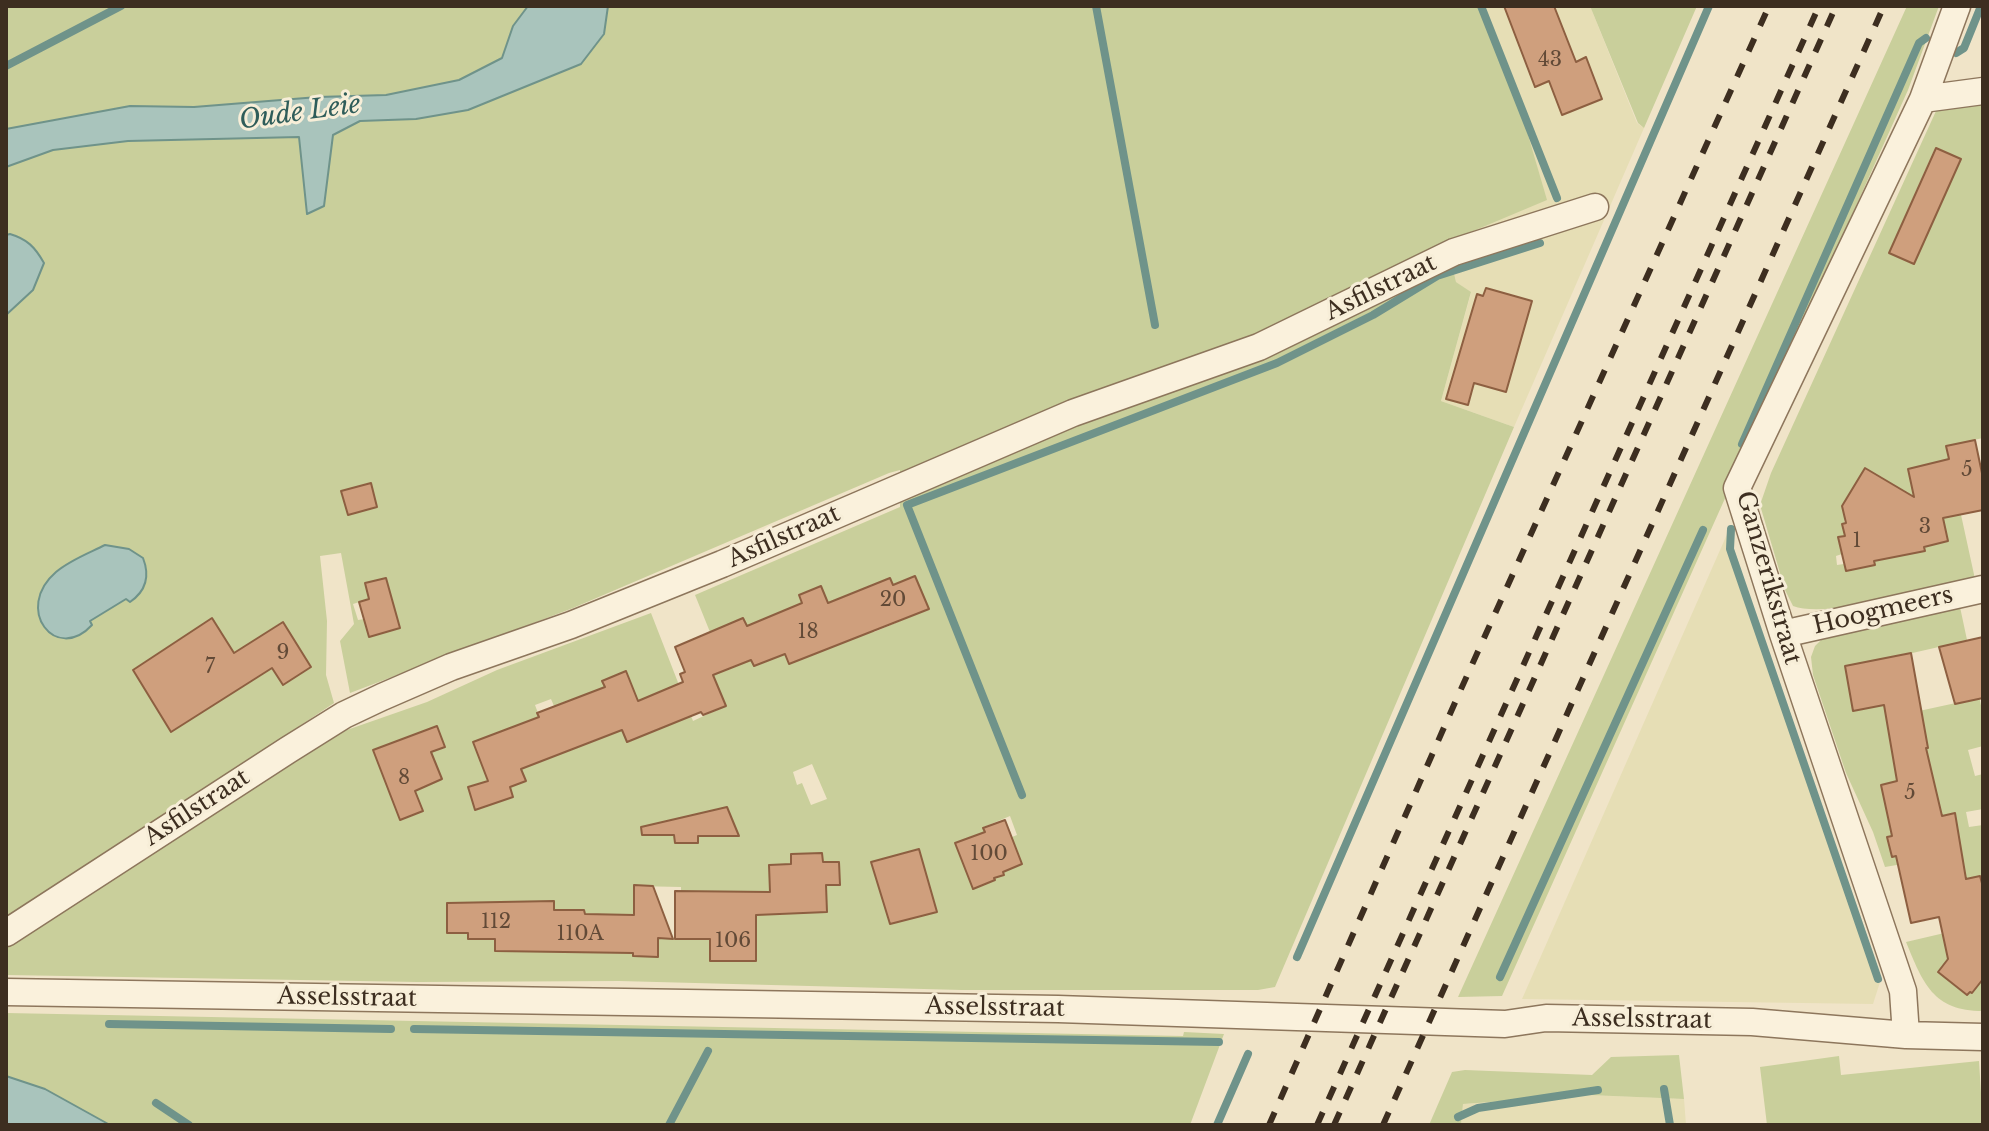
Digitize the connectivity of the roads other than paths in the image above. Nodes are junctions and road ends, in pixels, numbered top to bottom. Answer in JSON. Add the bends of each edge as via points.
{"nodes":[{"id":1,"x":1957,"y":6,"type":"edge"},
{"id":2,"x":1983,"y":91,"type":"edge"},
{"id":3,"x":1923,"y":99,"type":"junction"},
{"id":4,"x":1595,"y":207,"type":"dead end"},
{"id":5,"x":1983,"y":589,"type":"edge"},
{"id":6,"x":1783,"y":634,"type":"junction"},
{"id":7,"x":6,"y":933,"type":"edge"},
{"id":8,"x":6,"y":992,"type":"edge"},
{"id":9,"x":1906,"y":1035,"type":"junction"},
{"id":10,"x":1983,"y":1037,"type":"edge"}],
"edges":[{"from":1,"to":3,"type":"street","name":"Ganzerikstraat"},
{"from":2,"to":3,"type":"street"},
{"from":3,"to":6,"type":"street","name":"Ganzerikstraat","via":[[1737,488]]},
{"from":4,"to":7,"type":"street","name":"Asfilstraat","via":[[1454,252],[1259,347],[1073,413],[722,564],[382,697],[288,750]]},
{"from":5,"to":6,"type":"street","name":"Hoogmeers"},
{"from":6,"to":9,"type":"street","name":"Ganzerikstraat","via":[[1903,991]]},
{"from":8,"to":9,"type":"street","name":"Asselsstraat","via":[[1058,1009],[1505,1024],[1546,1018],[1736,1022]]},
{"from":9,"to":10,"type":"street","name":"Asselsstraat"}]}
